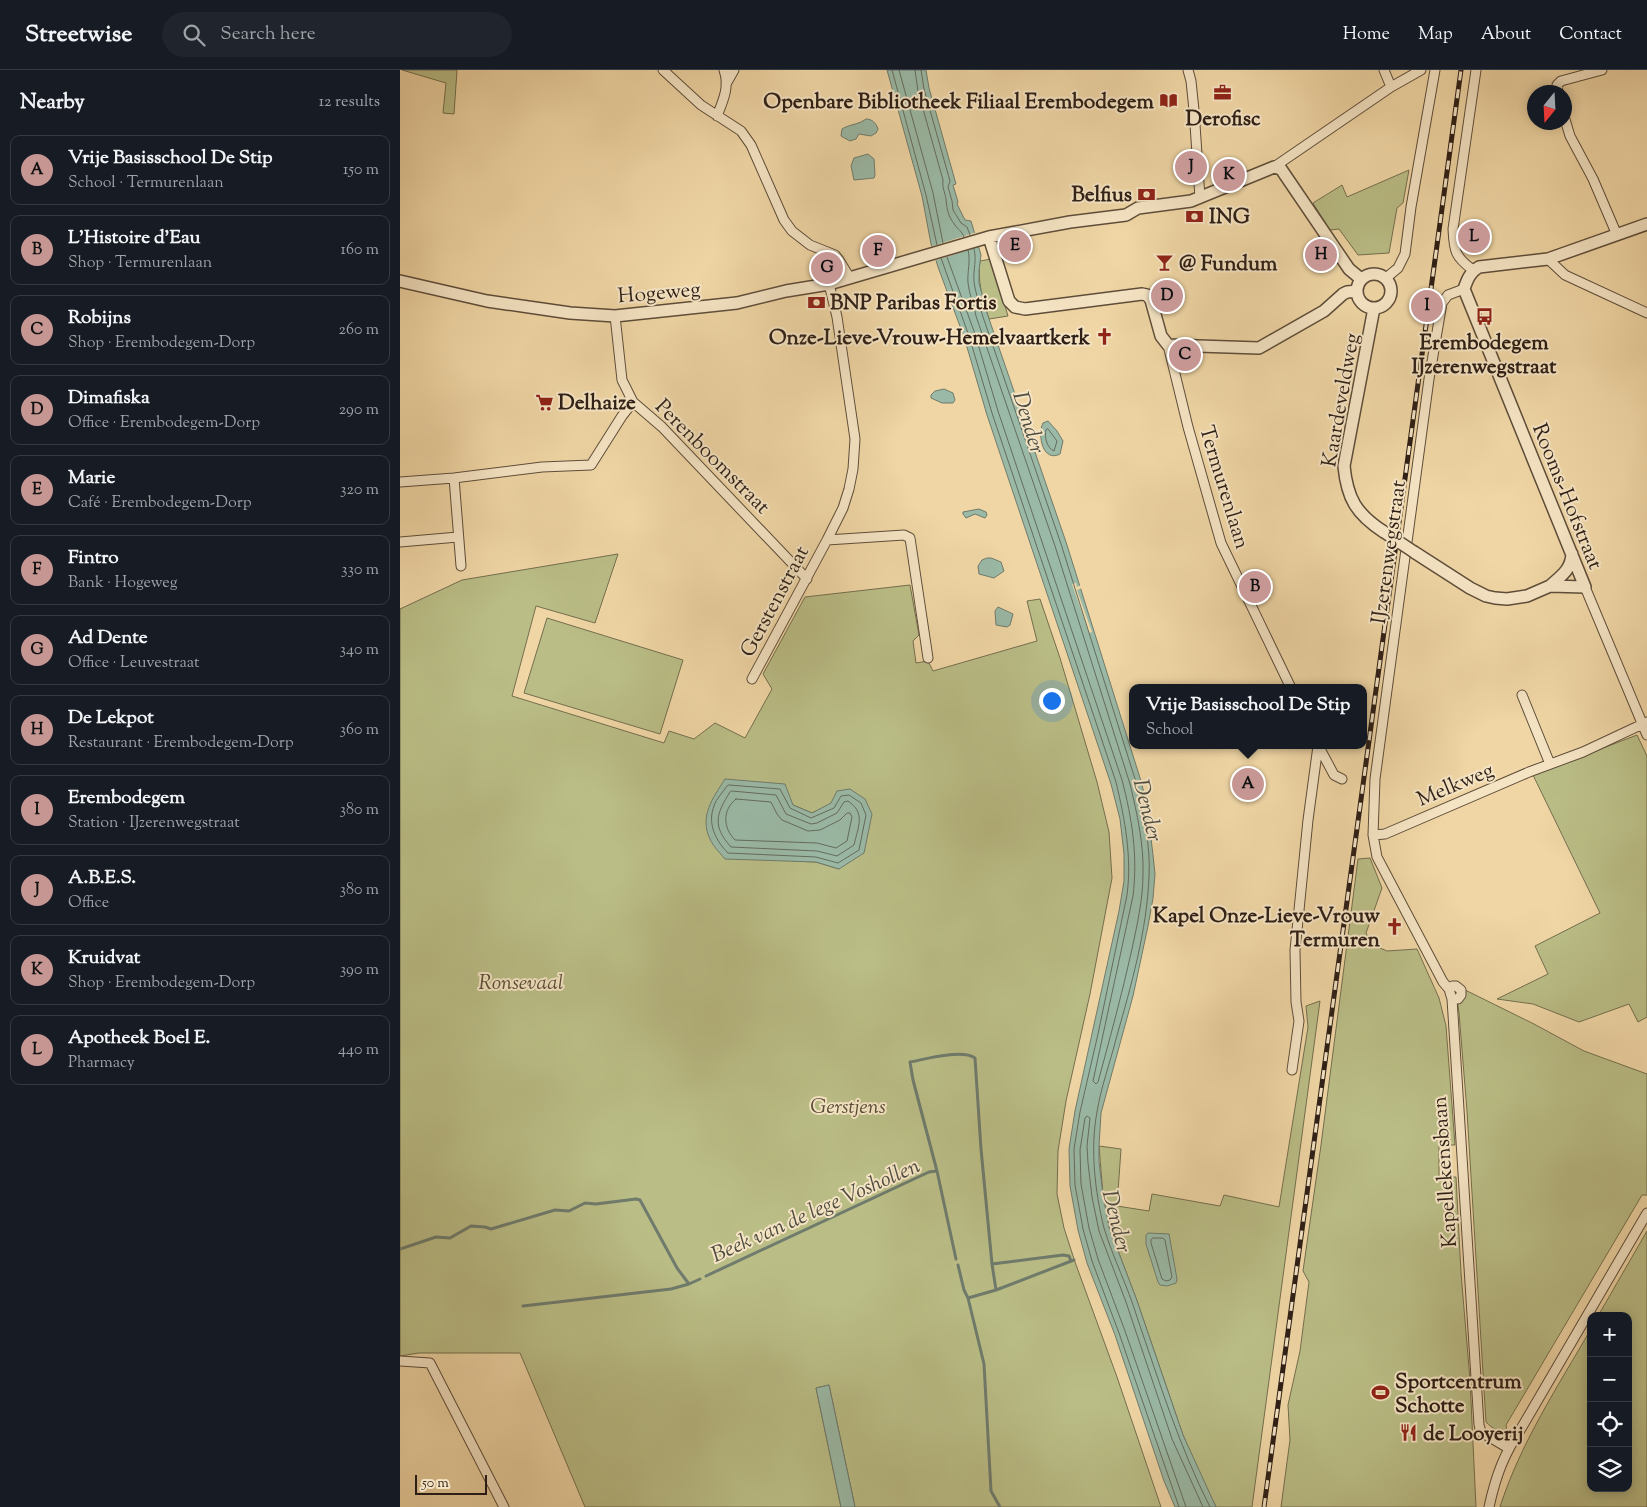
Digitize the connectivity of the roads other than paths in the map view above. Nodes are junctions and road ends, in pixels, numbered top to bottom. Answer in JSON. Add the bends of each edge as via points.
{"nodes":[{"id":1,"x":662,"y":70,"type":"edge"},
{"id":2,"x":724,"y":70,"type":"edge"},
{"id":3,"x":734,"y":70,"type":"edge"},
{"id":4,"x":1188,"y":70,"type":"edge"},
{"id":5,"x":1384,"y":70,"type":"edge"},
{"id":6,"x":1421,"y":70,"type":"edge"},
{"id":7,"x":1435,"y":70,"type":"edge"},
{"id":8,"x":1476,"y":70,"type":"edge"},
{"id":9,"x":1602,"y":70,"type":"edge"},
{"id":10,"x":726,"y":84,"type":"junction"},
{"id":11,"x":1558,"y":85,"type":"edge"},
{"id":12,"x":1391,"y":87,"type":"junction"},
{"id":13,"x":717,"y":116,"type":"junction"},
{"id":14,"x":1568,"y":130,"type":"edge"},
{"id":15,"x":1274,"y":167,"type":"junction"},
{"id":16,"x":1200,"y":198,"type":"junction"},
{"id":17,"x":1647,"y":224,"type":"edge"},
{"id":18,"x":1617,"y":235,"type":"junction"},
{"id":19,"x":984,"y":238,"type":"junction"},
{"id":20,"x":1548,"y":259,"type":"junction"},
{"id":21,"x":1473,"y":270,"type":"junction"},
{"id":22,"x":850,"y":278,"type":"junction"},
{"id":23,"x":1386,"y":278,"type":"junction"},
{"id":24,"x":1361,"y":279,"type":"junction"},
{"id":25,"x":400,"y":281,"type":"edge"},
{"id":26,"x":829,"y":284,"type":"junction"},
{"id":27,"x":1464,"y":289,"type":"junction"},
{"id":28,"x":1357,"y":291,"type":"junction"},
{"id":29,"x":1374,"y":308,"type":"junction"},
{"id":30,"x":1647,"y":313,"type":"edge"},
{"id":31,"x":615,"y":316,"type":"junction"},
{"id":32,"x":1168,"y":345,"type":"junction"},
{"id":33,"x":633,"y":402,"type":"junction"},
{"id":34,"x":454,"y":478,"type":"junction"},
{"id":35,"x":400,"y":482,"type":"edge"},
{"id":36,"x":458,"y":537,"type":"junction"},
{"id":37,"x":827,"y":540,"type":"junction"},
{"id":38,"x":400,"y":542,"type":"edge"},
{"id":39,"x":1572,"y":553,"type":"junction"},
{"id":40,"x":461,"y":566,"type":"dead end"},
{"id":41,"x":807,"y":579,"type":"junction"},
{"id":42,"x":1550,"y":586,"type":"junction"},
{"id":43,"x":1585,"y":587,"type":"junction"},
{"id":44,"x":928,"y":658,"type":"dead end"},
{"id":45,"x":752,"y":679,"type":"dead end"},
{"id":46,"x":1289,"y":684,"type":"edge"},
{"id":47,"x":1522,"y":695,"type":"dead end"},
{"id":48,"x":1645,"y":723,"type":"edge"},
{"id":49,"x":1647,"y":735,"type":"edge"},
{"id":50,"x":1318,"y":749,"type":"edge"},
{"id":51,"x":1320,"y":749,"type":"edge"},
{"id":52,"x":1550,"y":764,"type":"junction"},
{"id":53,"x":1342,"y":779,"type":"dead end"},
{"id":54,"x":1373,"y":835,"type":"junction"},
{"id":55,"x":1292,"y":1070,"type":"dead end"},
{"id":56,"x":1647,"y":1213,"type":"edge"},
{"id":57,"x":400,"y":1362,"type":"edge"},
{"id":58,"x":1508,"y":1448,"type":"junction"},
{"id":59,"x":504,"y":1507,"type":"edge"},
{"id":60,"x":1489,"y":1507,"type":"edge"}],
"edges":[{"from":1,"to":13,"type":"street"},
{"from":2,"to":10,"type":"street"},
{"from":3,"to":10,"type":"street"},
{"from":4,"to":16,"type":"street"},
{"from":5,"to":12,"type":"street"},
{"from":6,"to":12,"type":"street"},
{"from":7,"to":23,"type":"street","via":[[1405,254],[1398,268]]},
{"from":8,"to":21,"type":"street","via":[[1453,229],[1453,248],[1461,261]]},
{"from":9,"to":11,"type":"street","via":[[1561,81]]},
{"from":10,"to":13,"type":"street","via":[[726,95]]},
{"from":12,"to":15,"type":"street"},
{"from":13,"to":22,"type":"street","via":[[741,131],[751,146],[792,232],[835,255]]},
{"from":14,"to":18,"type":"street"},
{"from":15,"to":16,"type":"street","name":"Hogeweg"},
{"from":15,"to":24,"type":"street","via":[[1281,169],[1348,269]]},
{"from":16,"to":19,"type":"street","name":"Hogeweg","via":[[1138,208],[1126,215]]},
{"from":17,"to":18,"type":"street"},
{"from":18,"to":20,"type":"street"},
{"from":19,"to":22,"type":"street","name":"Hogeweg"},
{"from":19,"to":32,"type":"street","via":[[1009,301],[1015,307],[1025,309],[1147,295],[1161,336]]},
{"from":20,"to":21,"type":"street","via":[[1488,265]]},
{"from":20,"to":30,"type":"street","via":[[1565,275]]},
{"from":21,"to":27,"type":"street"},
{"from":22,"to":26,"type":"street","name":"Hogeweg"},
{"from":23,"to":24,"type":"street","via":[[1374,274]]},
{"from":23,"to":29,"type":"street","via":[[1391,294],[1384,304]]},
{"from":24,"to":28,"type":"street"},
{"from":25,"to":31,"type":"street","name":"Hogeweg","via":[[487,301]]},
{"from":26,"to":31,"type":"street","name":"Hogeweg","via":[[737,303]]},
{"from":26,"to":37,"type":"street","name":"Gerstenstraat","via":[[837,316],[855,439],[849,489]]},
{"from":27,"to":39,"type":"street","name":"Rooms-Hofstraat"},
{"from":27,"to":54,"type":"street","name":"IJzerenwegstraat","via":[[1448,295],[1442,306],[1429,378],[1375,779]]},
{"from":28,"to":29,"type":"street","via":[[1362,302]]},
{"from":28,"to":32,"type":"street","via":[[1343,294],[1324,311],[1259,348]]},
{"from":29,"to":42,"type":"street","name":"Kaardeveldweg","bridge":true,"via":[[1344,466],[1347,490],[1356,508],[1384,532],[1486,596],[1527,596]]},
{"from":31,"to":33,"type":"street","name":"Perenboomstraat","via":[[622,380]]},
{"from":32,"to":46,"type":"street","name":"Termurenlaan","via":[[1221,543]]},
{"from":33,"to":34,"type":"street","via":[[591,465],[542,467]]},
{"from":33,"to":41,"type":"street","name":"Perenboomstraat","via":[[662,427]]},
{"from":34,"to":35,"type":"street"},
{"from":34,"to":36,"type":"street"},
{"from":36,"to":38,"type":"street"},
{"from":36,"to":40,"type":"street"},
{"from":37,"to":41,"type":"street","name":"Gerstenstraat"},
{"from":37,"to":44,"type":"street","name":"Gerstenstraat","via":[[904,535],[910,538]]},
{"from":39,"to":42,"type":"street","via":[[1568,570]]},
{"from":39,"to":43,"type":"street","name":"Rooms-Hofstraat"},
{"from":41,"to":45,"type":"street","name":"Gerstenstraat"},
{"from":42,"to":43,"type":"street","name":"Kaardeveldweg"},
{"from":43,"to":48,"type":"street","name":"Rooms-Hofstraat"},
{"from":47,"to":52,"type":"street"},
{"from":48,"to":49,"type":"street","name":"Rooms-Hofstraat"},
{"from":48,"to":52,"type":"street","name":"Melkweg"},
{"from":50,"to":55,"type":"street","via":[[1295,950],[1298,1021]]},
{"from":51,"to":53,"type":"street","via":[[1334,776]]},
{"from":52,"to":54,"type":"street","name":"Melkweg","via":[[1385,834]]},
{"from":54,"to":58,"type":"street","name":"Kapellekensbaan","via":[[1377,857],[1452,999],[1479,1425],[1481,1432]]},
{"from":56,"to":58,"type":"street"},
{"from":57,"to":59,"type":"street","via":[[430,1363]]},
{"from":58,"to":60,"type":"street"}]}
